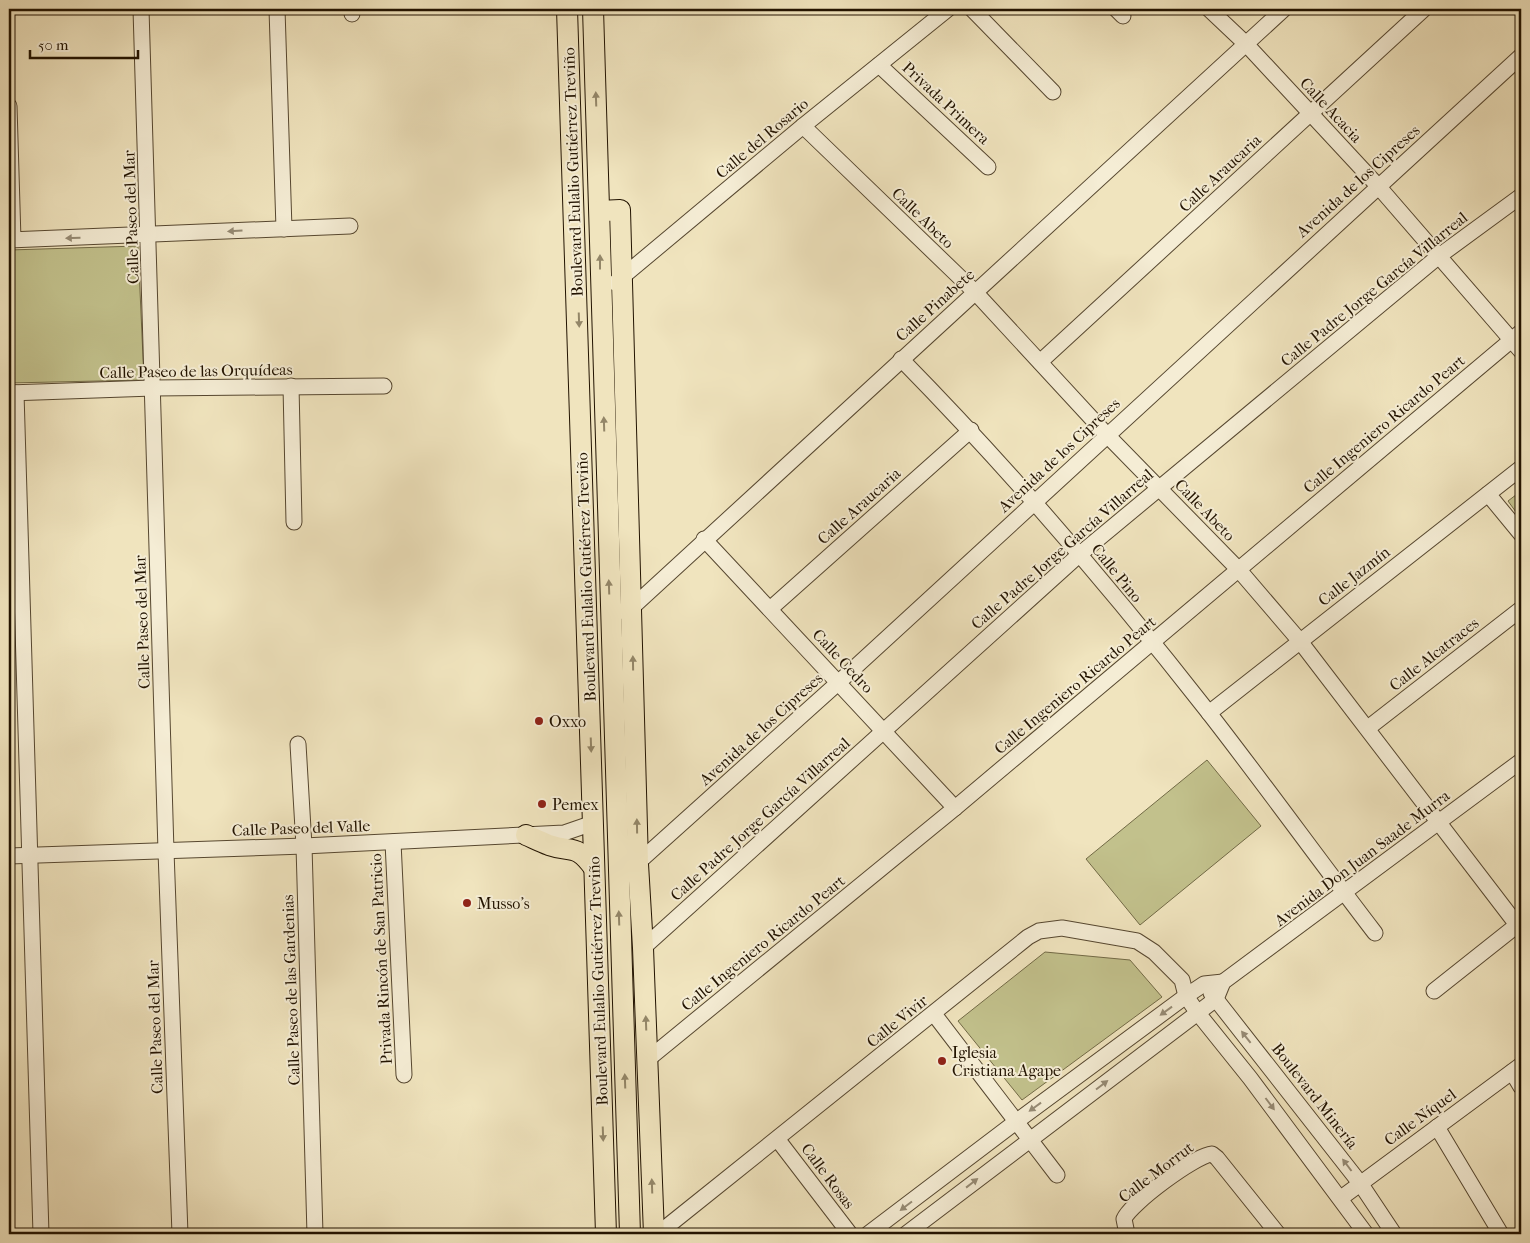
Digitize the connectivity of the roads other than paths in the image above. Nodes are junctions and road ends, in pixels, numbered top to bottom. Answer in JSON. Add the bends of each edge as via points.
{"nodes":[{"id":1,"x":142,"y":9,"type":"edge"},
{"id":2,"x":277,"y":9,"type":"edge"},
{"id":3,"x":567,"y":9,"type":"edge"},
{"id":4,"x":592,"y":9,"type":"edge"},
{"id":5,"x":948,"y":9,"type":"edge"},
{"id":6,"x":972,"y":9,"type":"edge"},
{"id":7,"x":1209,"y":9,"type":"edge"},
{"id":8,"x":1284,"y":9,"type":"edge"},
{"id":9,"x":1424,"y":9,"type":"edge"},
{"id":10,"x":1246,"y":44,"type":"junction"},
{"id":11,"x":1521,"y":56,"type":"edge"},
{"id":12,"x":879,"y":65,"type":"junction"},
{"id":13,"x":1053,"y":92,"type":"dead end"},
{"id":14,"x":9,"y":106,"type":"edge"},
{"id":15,"x":1310,"y":113,"type":"junction"},
{"id":16,"x":803,"y":126,"type":"junction"},
{"id":17,"x":988,"y":168,"type":"dead end"},
{"id":18,"x":1378,"y":186,"type":"junction"},
{"id":19,"x":1521,"y":196,"type":"edge"},
{"id":20,"x":600,"y":211,"type":"junction"},
{"id":21,"x":350,"y":226,"type":"dead end"},
{"id":22,"x":284,"y":229,"type":"junction"},
{"id":23,"x":149,"y":235,"type":"junction"},
{"id":24,"x":11,"y":240,"type":"edge"},
{"id":25,"x":1439,"y":256,"type":"junction"},
{"id":26,"x":622,"y":278,"type":"junction"},
{"id":27,"x":975,"y":292,"type":"junction"},
{"id":28,"x":600,"y":295,"type":"junction"},
{"id":29,"x":1518,"y":341,"type":"edge"},
{"id":30,"x":901,"y":359,"type":"junction"},
{"id":31,"x":1040,"y":362,"type":"junction"},
{"id":32,"x":291,"y":386,"type":"junction"},
{"id":33,"x":384,"y":386,"type":"dead end"},
{"id":34,"x":153,"y":388,"type":"junction"},
{"id":35,"x":12,"y":393,"type":"edge"},
{"id":36,"x":971,"y":430,"type":"junction"},
{"id":37,"x":1107,"y":435,"type":"junction"},
{"id":38,"x":1521,"y":468,"type":"edge"},
{"id":39,"x":1159,"y":487,"type":"junction"},
{"id":40,"x":1488,"y":494,"type":"junction"},
{"id":41,"x":1035,"y":502,"type":"junction"},
{"id":42,"x":294,"y":522,"type":"dead end"},
{"id":43,"x":1521,"y":534,"type":"edge"},
{"id":44,"x":704,"y":539,"type":"junction"},
{"id":45,"x":1080,"y":554,"type":"junction"},
{"id":46,"x":1238,"y":570,"type":"junction"},
{"id":47,"x":632,"y":607,"type":"junction"},
{"id":48,"x":770,"y":609,"type":"junction"},
{"id":49,"x":1521,"y":609,"type":"edge"},
{"id":50,"x":610,"y":627,"type":"junction"},
{"id":51,"x":1299,"y":640,"type":"junction"},
{"id":52,"x":1152,"y":644,"type":"junction"},
{"id":53,"x":839,"y":682,"type":"junction"},
{"id":54,"x":1209,"y":713,"type":"junction"},
{"id":55,"x":1368,"y":728,"type":"junction"},
{"id":56,"x":883,"y":731,"type":"junction"},
{"id":57,"x":298,"y":744,"type":"dead end"},
{"id":58,"x":1521,"y":760,"type":"edge"},
{"id":59,"x":615,"y":772,"type":"junction"},
{"id":60,"x":955,"y":808,"type":"junction"},
{"id":61,"x":593,"y":823,"type":"junction"},
{"id":62,"x":1439,"y":823,"type":"junction"},
{"id":63,"x":526,"y":835,"type":"junction"},
{"id":64,"x":393,"y":842,"type":"junction"},
{"id":65,"x":304,"y":846,"type":"junction"},
{"id":66,"x":166,"y":851,"type":"junction"},
{"id":67,"x":30,"y":855,"type":"junction"},
{"id":68,"x":9,"y":856,"type":"edge"},
{"id":69,"x":638,"y":864,"type":"junction"},
{"id":70,"x":594,"y":868,"type":"junction"},
{"id":71,"x":618,"y":876,"type":"junction"},
{"id":72,"x":1345,"y":894,"type":"junction"},
{"id":73,"x":1520,"y":926,"type":"edge"},
{"id":74,"x":1375,"y":933,"type":"dead end"},
{"id":75,"x":643,"y":948,"type":"junction"},
{"id":76,"x":1182,"y":980,"type":"junction"},
{"id":77,"x":1223,"y":982,"type":"junction"},
{"id":78,"x":1204,"y":984,"type":"junction"},
{"id":79,"x":1434,"y":991,"type":"dead end"},
{"id":80,"x":1186,"y":996,"type":"junction"},
{"id":81,"x":1216,"y":999,"type":"junction"},
{"id":82,"x":1197,"y":1012,"type":"junction"},
{"id":83,"x":934,"y":1014,"type":"junction"},
{"id":84,"x":647,"y":1060,"type":"junction"},
{"id":85,"x":1517,"y":1069,"type":"edge"},
{"id":86,"x":404,"y":1075,"type":"dead end"},
{"id":87,"x":1521,"y":1087,"type":"edge"},
{"id":88,"x":1017,"y":1121,"type":"junction"},
{"id":89,"x":1437,"y":1127,"type":"junction"},
{"id":90,"x":1030,"y":1139,"type":"junction"},
{"id":91,"x":778,"y":1140,"type":"junction"},
{"id":92,"x":1057,"y":1175,"type":"dead end"},
{"id":93,"x":1360,"y":1182,"type":"junction"},
{"id":94,"x":1341,"y":1198,"type":"junction"},
{"id":95,"x":40,"y":1234,"type":"edge"},
{"id":96,"x":180,"y":1234,"type":"edge"},
{"id":97,"x":315,"y":1234,"type":"edge"},
{"id":98,"x":606,"y":1234,"type":"edge"},
{"id":99,"x":630,"y":1234,"type":"edge"},
{"id":100,"x":653,"y":1234,"type":"edge"},
{"id":101,"x":850,"y":1234,"type":"edge"},
{"id":102,"x":868,"y":1234,"type":"edge"},
{"id":103,"x":906,"y":1234,"type":"edge"},
{"id":104,"x":1127,"y":1234,"type":"edge"},
{"id":105,"x":1278,"y":1234,"type":"edge"},
{"id":106,"x":1366,"y":1234,"type":"edge"},
{"id":107,"x":1394,"y":1234,"type":"edge"},
{"id":108,"x":1501,"y":1234,"type":"edge"}],
"edges":[{"from":1,"to":23,"type":"street","name":"Calle Paseo del Mar"},
{"from":2,"to":22,"type":"street"},
{"from":3,"to":61,"type":"main road","name":"Boulevard Eulalio Gutiérrez Treviño","one_way":true},
{"from":20,"to":4,"type":"main road","name":"Boulevard Eulalio Gutiérrez Treviño","one_way":true},
{"from":5,"to":12,"type":"street","name":"Calle del Rosario"},
{"from":6,"to":13,"type":"street"},
{"from":7,"to":10,"type":"street","name":"Calle Acacia"},
{"from":8,"to":10,"type":"street","name":"Calle Pinabete"},
{"from":9,"to":15,"type":"street","name":"Calle Araucaria"},
{"from":10,"to":15,"type":"street","name":"Calle Acacia"},
{"from":10,"to":27,"type":"street","name":"Calle Pinabete"},
{"from":11,"to":18,"type":"street","name":"Avenida de los Cipreses"},
{"from":12,"to":16,"type":"street","name":"Calle del Rosario"},
{"from":12,"to":17,"type":"street","name":"Privada Primera"},
{"from":14,"to":24,"type":"street"},
{"from":15,"to":18,"type":"street","name":"Calle Acacia"},
{"from":15,"to":31,"type":"street","name":"Calle Araucaria"},
{"from":16,"to":26,"type":"street","name":"Calle del Rosario"},
{"from":16,"to":27,"type":"street","name":"Calle Abeto"},
{"from":18,"to":25,"type":"street","name":"Calle Acacia"},
{"from":18,"to":37,"type":"street","name":"Avenida de los Cipreses"},
{"from":19,"to":25,"type":"street","name":"Calle Padre Jorge García Villarreal"},
{"from":20,"to":26,"type":"main road","name":"Boulevard Eulalio Gutiérrez Treviño","via":[[620,210]]},
{"from":28,"to":20,"type":"main road","name":"Boulevard Eulalio Gutiérrez Treviño","one_way":true},
{"from":21,"to":22,"type":"street"},
{"from":22,"to":23,"type":"street","one_way":true},
{"from":23,"to":24,"type":"street","one_way":true},
{"from":23,"to":34,"type":"street","name":"Calle Paseo del Mar"},
{"from":25,"to":29,"type":"street","name":"Calle Acacia"},
{"from":25,"to":39,"type":"street","name":"Calle Padre Jorge García Villarreal"},
{"from":26,"to":28,"type":"street","name":"Calle del Rosario"},
{"from":26,"to":47,"type":"main road","name":"Boulevard Eulalio Gutiérrez Treviño"},
{"from":27,"to":30,"type":"street","name":"Calle Pinabete"},
{"from":27,"to":31,"type":"street","name":"Calle Abeto"},
{"from":50,"to":28,"type":"main road","name":"Boulevard Eulalio Gutiérrez Treviño","one_way":true},
{"from":29,"to":46,"type":"street","name":"Calle Ingeniero Ricardo Peart"},
{"from":30,"to":36,"type":"street","name":"Calle Pino"},
{"from":30,"to":44,"type":"street","name":"Calle Pinabete"},
{"from":31,"to":37,"type":"street","name":"Calle Abeto"},
{"from":32,"to":33,"type":"street","name":"Calle Paseo de las Orquídeas"},
{"from":32,"to":34,"type":"street","name":"Calle Paseo de las Orquídeas"},
{"from":32,"to":42,"type":"street"},
{"from":34,"to":35,"type":"street","name":"Calle Paseo de las Orquídeas"},
{"from":34,"to":66,"type":"street","name":"Calle Paseo del Mar"},
{"from":35,"to":67,"type":"street"},
{"from":36,"to":41,"type":"street","name":"Calle Pino"},
{"from":36,"to":48,"type":"street","name":"Calle Araucaria"},
{"from":37,"to":39,"type":"street","name":"Calle Abeto"},
{"from":37,"to":41,"type":"street","name":"Avenida de los Cipreses"},
{"from":38,"to":40,"type":"street","name":"Calle Jazmín"},
{"from":39,"to":45,"type":"street","name":"Calle Padre Jorge García Villarreal"},
{"from":39,"to":46,"type":"street","name":"Calle Abeto"},
{"from":40,"to":43,"type":"street"},
{"from":40,"to":51,"type":"street","name":"Calle Jazmín"},
{"from":41,"to":45,"type":"street","name":"Calle Pino"},
{"from":41,"to":53,"type":"street","name":"Avenida de los Cipreses"},
{"from":44,"to":47,"type":"street","name":"Calle Pinabete"},
{"from":44,"to":48,"type":"street","name":"Calle Cedro"},
{"from":45,"to":52,"type":"street","name":"Calle Pino"},
{"from":45,"to":56,"type":"street","name":"Calle Padre Jorge García Villarreal"},
{"from":46,"to":51,"type":"street","name":"Calle Abeto"},
{"from":46,"to":52,"type":"street","name":"Calle Ingeniero Ricardo Peart"},
{"from":47,"to":50,"type":"street","name":"Calle Pinabete"},
{"from":69,"to":47,"type":"main road","name":"Boulevard Eulalio Gutiérrez Treviño","one_way":true},
{"from":48,"to":53,"type":"street","name":"Calle Cedro"},
{"from":49,"to":55,"type":"street","name":"Calle Alcatraces"},
{"from":50,"to":59,"type":"main road","name":"Boulevard Eulalio Gutiérrez Treviño"},
{"from":51,"to":54,"type":"street","name":"Calle Jazmín"},
{"from":51,"to":55,"type":"street","name":"Calle Abeto"},
{"from":52,"to":54,"type":"street","name":"Calle Pino"},
{"from":52,"to":60,"type":"street","name":"Calle Ingeniero Ricardo Peart"},
{"from":53,"to":56,"type":"street","name":"Calle Cedro"},
{"from":53,"to":69,"type":"street","name":"Avenida de los Cipreses"},
{"from":54,"to":72,"type":"street","name":"Calle Pino"},
{"from":55,"to":62,"type":"street","name":"Calle Abeto"},
{"from":56,"to":60,"type":"street","name":"Calle Cedro"},
{"from":56,"to":75,"type":"street","name":"Calle Padre Jorge García Villarreal"},
{"from":57,"to":65,"type":"street","name":"Calle Paseo de las Gardenias"},
{"from":58,"to":62,"type":"street","name":"Avenida Don Juan Saade Murra"},
{"from":59,"to":61,"type":"main road","via":[[606,808]]},
{"from":59,"to":71,"type":"main road","name":"Boulevard Eulalio Gutiérrez Treviño"},
{"from":60,"to":84,"type":"street","name":"Calle Ingeniero Ricardo Peart"},
{"from":61,"to":63,"type":"street","name":"Calle Paseo del Valle","via":[[564,833]]},
{"from":61,"to":70,"type":"main road","name":"Boulevard Eulalio Gutiérrez Treviño"},
{"from":62,"to":72,"type":"street","name":"Avenida Don Juan Saade Murra"},
{"from":62,"to":73,"type":"street","name":"Calle Abeto"},
{"from":63,"to":64,"type":"street","name":"Calle Paseo del Valle"},
{"from":63,"to":70,"type":"main road","via":[[550,846],[581,852]]},
{"from":64,"to":65,"type":"street","name":"Calle Paseo del Valle"},
{"from":64,"to":86,"type":"street","name":"Privada Rincón de San Patricio"},
{"from":65,"to":66,"type":"street","name":"Calle Paseo del Valle"},
{"from":65,"to":97,"type":"street","name":"Calle Paseo de las Gardenias"},
{"from":66,"to":67,"type":"street","name":"Calle Paseo del Valle"},
{"from":66,"to":96,"type":"street","name":"Calle Paseo del Mar"},
{"from":67,"to":68,"type":"street","name":"Calle Paseo del Valle"},
{"from":67,"to":95,"type":"street"},
{"from":69,"to":71,"type":"street","name":"Avenida de los Cipreses"},
{"from":69,"to":75,"type":"main road","name":"Boulevard Eulalio Gutiérrez Treviño"},
{"from":70,"to":98,"type":"main road","name":"Boulevard Eulalio Gutiérrez Treviño","one_way":true},
{"from":99,"to":71,"type":"main road","name":"Boulevard Eulalio Gutiérrez Treviño","one_way":true},
{"from":72,"to":74,"type":"street","name":"Calle Pino"},
{"from":72,"to":77,"type":"street","name":"Avenida Don Juan Saade Murra"},
{"from":73,"to":79,"type":"street"},
{"from":84,"to":75,"type":"main road","name":"Boulevard Eulalio Gutiérrez Treviño","one_way":true},
{"from":76,"to":78,"type":"street"},
{"from":76,"to":80,"type":"street"},
{"from":76,"to":83,"type":"street","name":"Calle Vivir","via":[[1154,952],[1137,941],[1051,928],[1028,937]]},
{"from":77,"to":78,"type":"street","name":"Avenida Don Juan Saade Murra"},
{"from":77,"to":81,"type":"street"},
{"from":78,"to":80,"type":"street","name":"Avenida Don Juan Saade Murra"},
{"from":78,"to":81,"type":"street","name":"Boulevard Minería"},
{"from":80,"to":82,"type":"street"},
{"from":80,"to":88,"type":"street","name":"Avenida Don Juan Saade Murra","one_way":true},
{"from":81,"to":82,"type":"street"},
{"from":93,"to":81,"type":"street","name":"Boulevard Minería","one_way":true},
{"from":90,"to":82,"type":"street","one_way":true},
{"from":82,"to":94,"type":"street","one_way":true},
{"from":83,"to":88,"type":"street"},
{"from":83,"to":91,"type":"street","name":"Calle Vivir"},
{"from":100,"to":84,"type":"main road","name":"Boulevard Eulalio Gutiérrez Treviño","one_way":true},
{"from":85,"to":87,"type":"street"},
{"from":85,"to":89,"type":"street","name":"Calle Níquel"},
{"from":88,"to":90,"type":"street"},
{"from":88,"to":102,"type":"street","name":"Avenida Don Juan Saade Murra","one_way":true},
{"from":89,"to":93,"type":"street","name":"Calle Níquel"},
{"from":89,"to":108,"type":"street"},
{"from":90,"to":92,"type":"street"},
{"from":103,"to":90,"type":"street","one_way":true},
{"from":91,"to":100,"type":"street","name":"Calle Vivir","via":[[664,1229]]},
{"from":91,"to":101,"type":"street","name":"Calle Rosas"},
{"from":93,"to":94,"type":"street","name":"Calle Níquel"},
{"from":93,"to":107,"type":"street","name":"Boulevard Minería"},
{"from":94,"to":106,"type":"street"},
{"from":104,"to":105,"type":"street","name":"Calle Morrut","via":[[1124,1219],[1134,1205],[1198,1158],[1212,1154]]}]}
